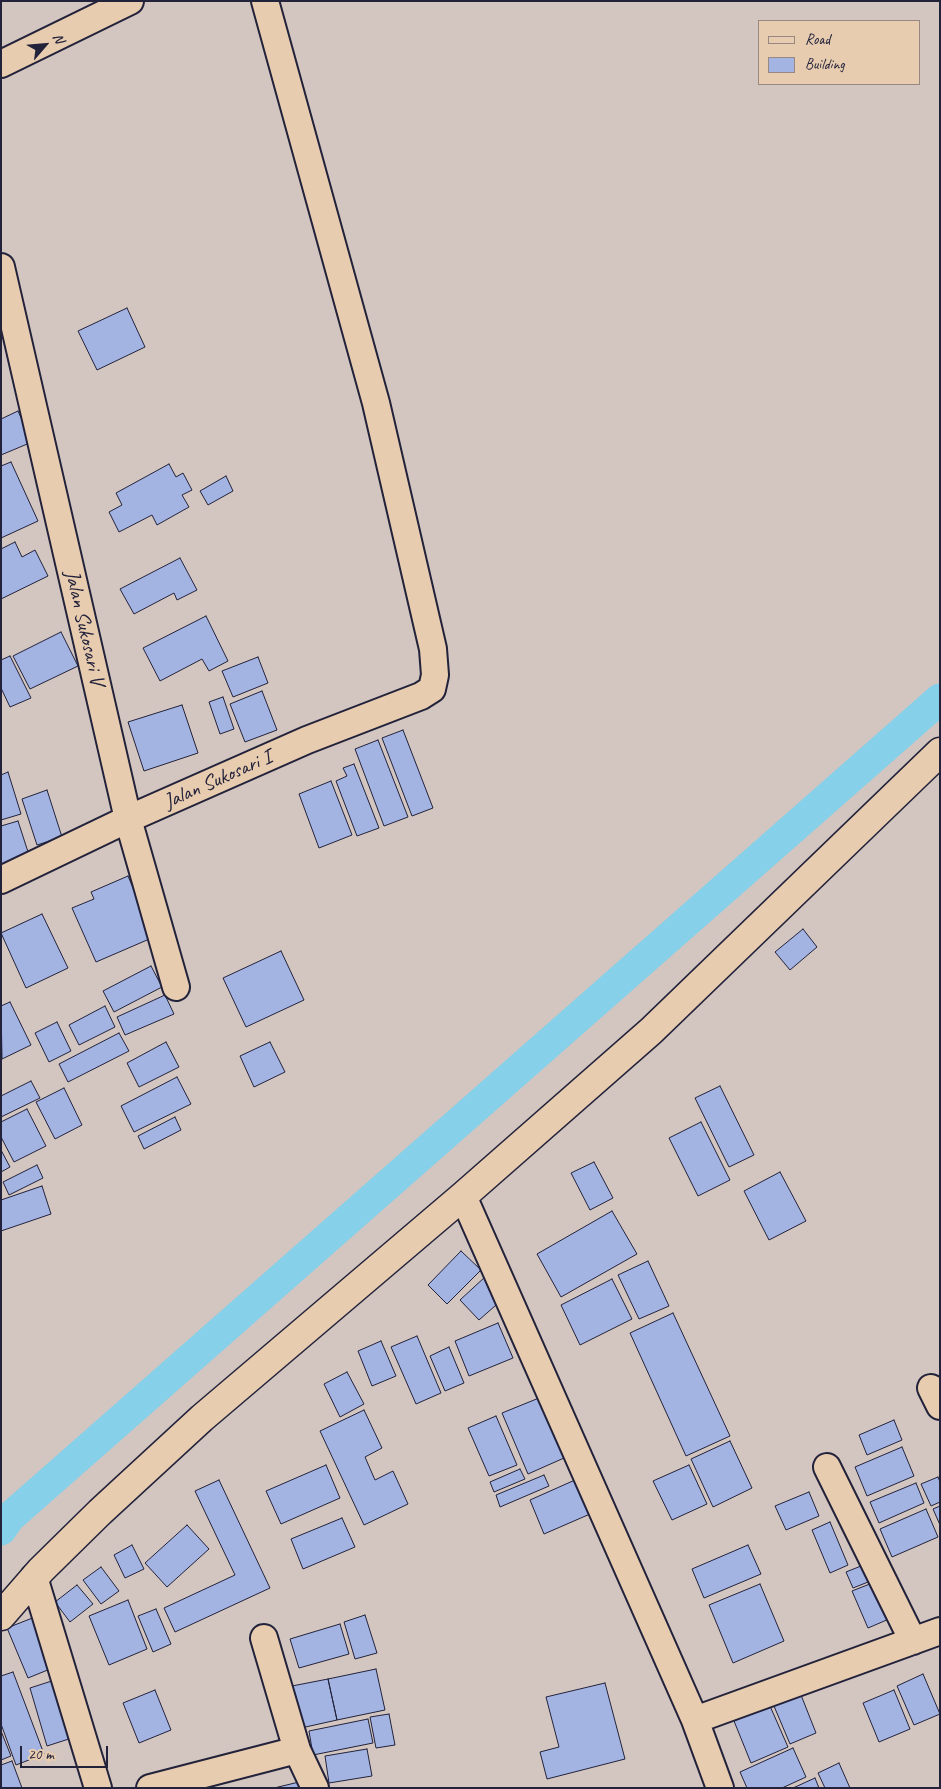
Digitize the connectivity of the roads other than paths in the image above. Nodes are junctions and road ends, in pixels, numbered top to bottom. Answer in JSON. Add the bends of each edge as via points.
{"nodes":[{"id":1,"x":130,"y":1,"type":"edge"},
{"id":2,"x":265,"y":1,"type":"edge"},
{"id":3,"x":1,"y":64,"type":"edge"},
{"id":4,"x":1,"y":267,"type":"edge"},
{"id":5,"x":940,"y":752,"type":"edge"},
{"id":6,"x":128,"y":819,"type":"junction"},
{"id":7,"x":1,"y":880,"type":"edge"},
{"id":8,"x":176,"y":987,"type":"dead end"},
{"id":9,"x":463,"y":1196,"type":"junction"},
{"id":10,"x":827,"y":1466,"type":"dead end"},
{"id":11,"x":34,"y":1577,"type":"junction"},
{"id":12,"x":1,"y":1616,"type":"edge"},
{"id":13,"x":940,"y":1632,"type":"edge"},
{"id":14,"x":264,"y":1638,"type":"dead end"},
{"id":15,"x":913,"y":1641,"type":"junction"},
{"id":16,"x":695,"y":1720,"type":"junction"},
{"id":17,"x":297,"y":1750,"type":"junction"},
{"id":18,"x":98,"y":1788,"type":"edge"},
{"id":19,"x":150,"y":1788,"type":"edge"},
{"id":20,"x":315,"y":1788,"type":"edge"},
{"id":21,"x":720,"y":1788,"type":"edge"}],
"edges":[{"from":1,"to":3,"type":"street"},
{"from":2,"to":6,"type":"street","name":"Jalan Sukosari I","via":[[376,403],[433,649],[435,675],[432,689],[421,696],[307,740]]},
{"from":4,"to":6,"type":"street","name":"Jalan Sukosari V"},
{"from":5,"to":9,"type":"street","via":[[651,1031]]},
{"from":6,"to":7,"type":"street","name":"Jalan Sukosari I"},
{"from":6,"to":8,"type":"street","name":"Jalan Sukosari V"},
{"from":9,"to":11,"type":"street","via":[[202,1418]]},
{"from":9,"to":16,"type":"street"},
{"from":10,"to":15,"type":"street"},
{"from":11,"to":12,"type":"street"},
{"from":11,"to":18,"type":"street"},
{"from":13,"to":15,"type":"street"},
{"from":14,"to":17,"type":"street"},
{"from":15,"to":16,"type":"street"},
{"from":16,"to":21,"type":"street"},
{"from":17,"to":19,"type":"street"},
{"from":17,"to":20,"type":"street"}]}
